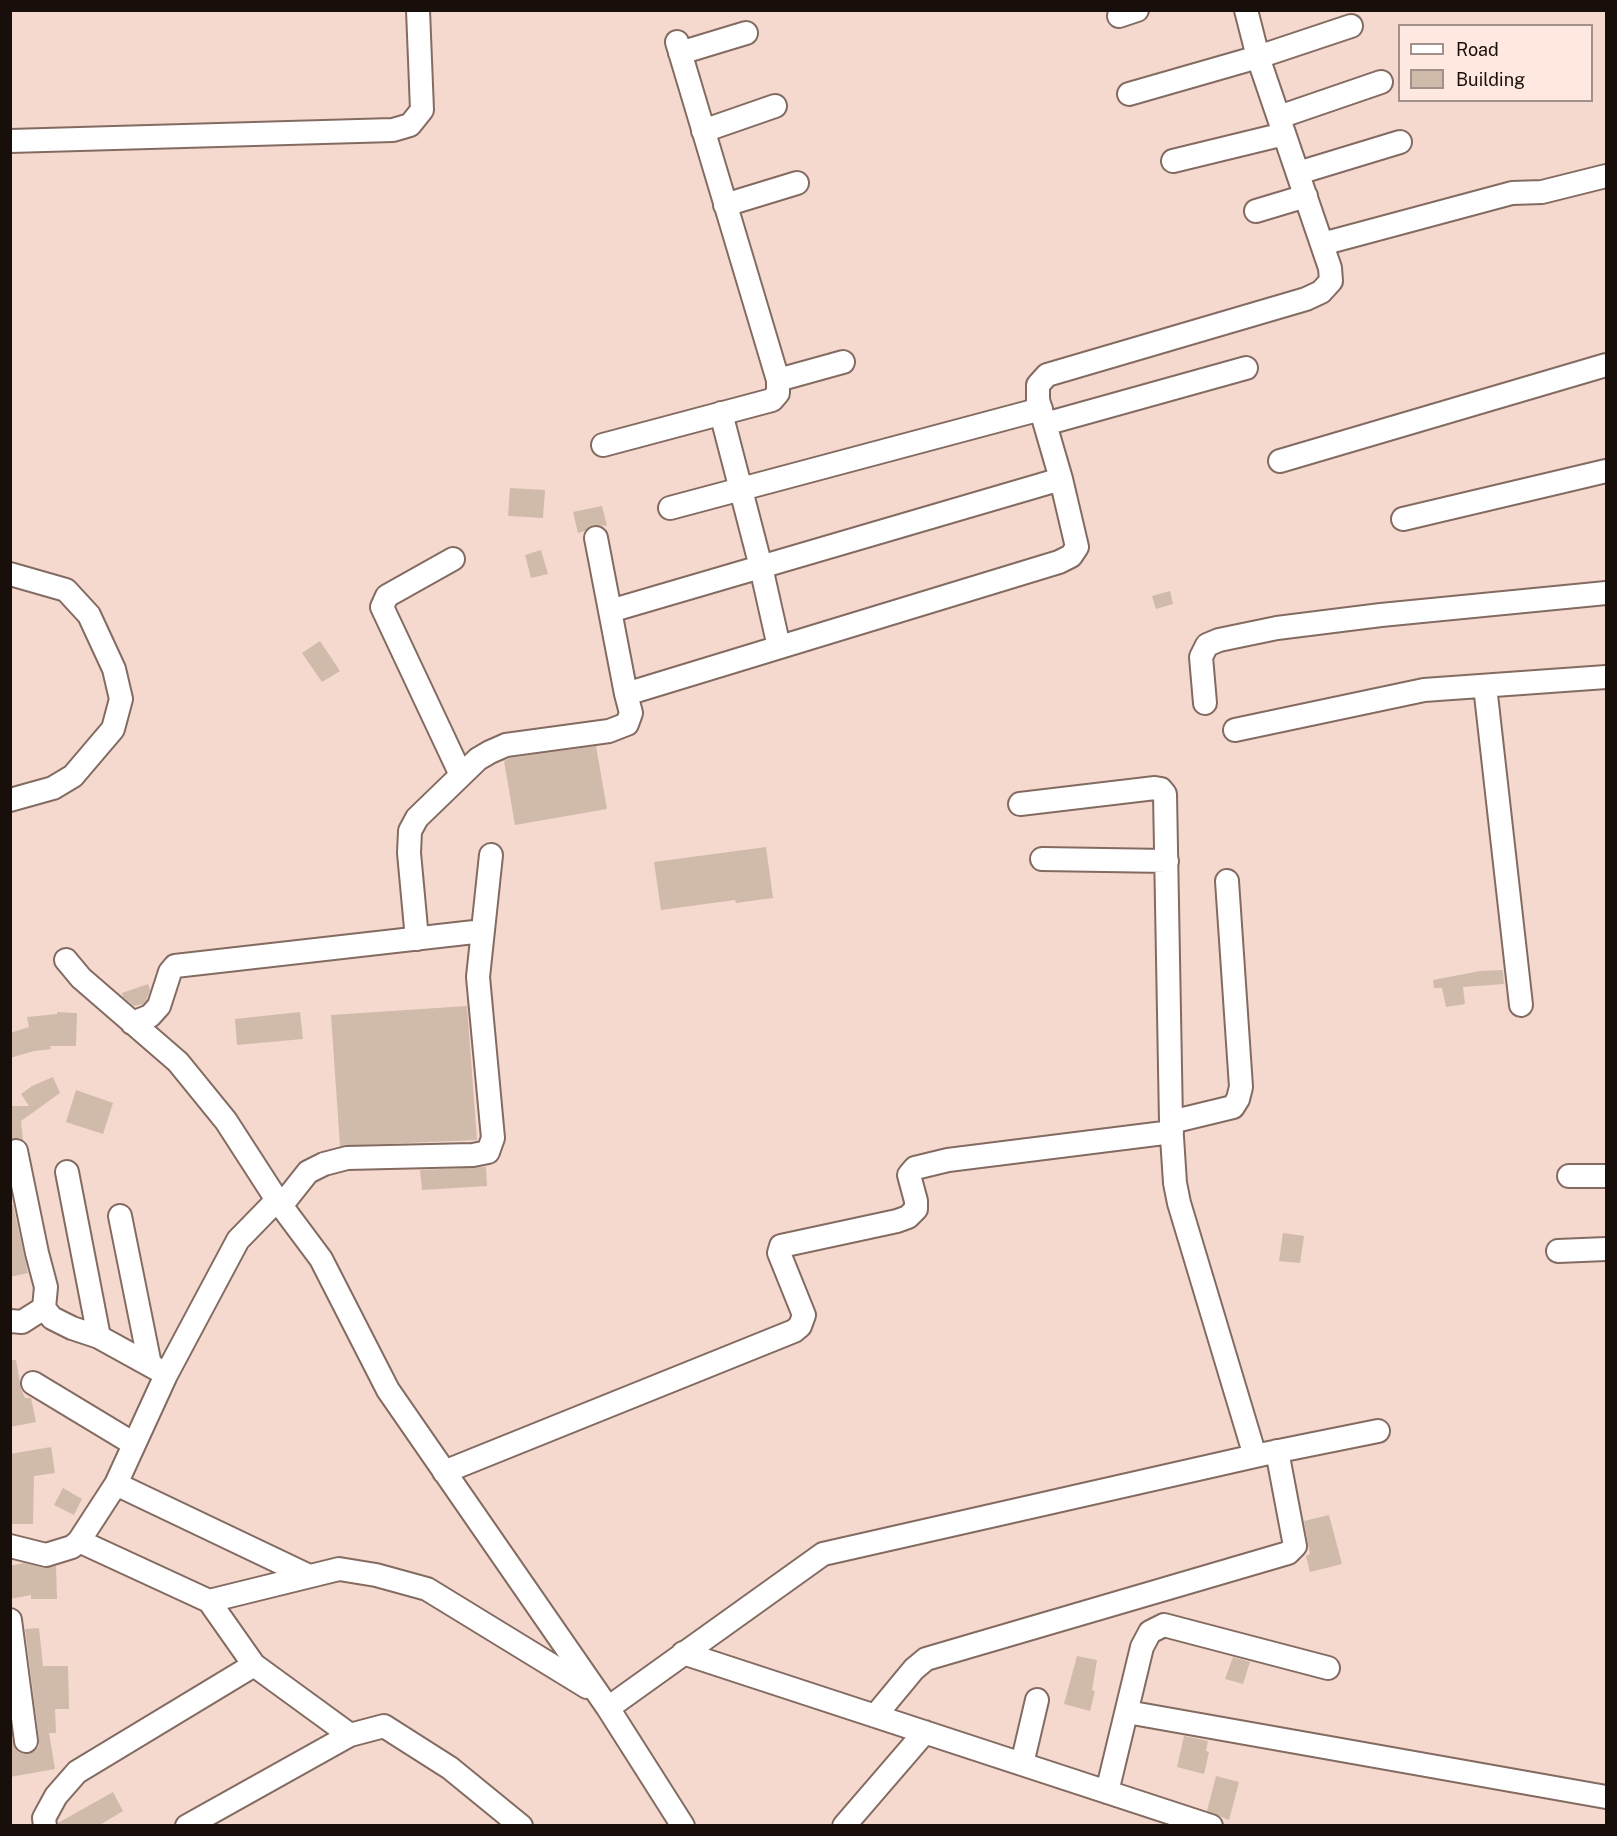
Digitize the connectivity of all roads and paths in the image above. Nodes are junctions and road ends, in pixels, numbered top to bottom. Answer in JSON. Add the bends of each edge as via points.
{"nodes":[{"id":1,"x":418,"y":10,"type":"edge"},
{"id":2,"x":1246,"y":10,"type":"edge"},
{"id":3,"x":1351,"y":26,"type":"dead end"},
{"id":4,"x":746,"y":33,"type":"dead end"},
{"id":5,"x":1258,"y":57,"type":"junction"},
{"id":6,"x":1381,"y":82,"type":"dead end"},
{"id":7,"x":1129,"y":94,"type":"dead end"},
{"id":8,"x":775,"y":106,"type":"dead end"},
{"id":9,"x":1282,"y":125,"type":"junction"},
{"id":10,"x":703,"y":131,"type":"junction"},
{"id":11,"x":10,"y":141,"type":"edge"},
{"id":12,"x":1400,"y":142,"type":"dead end"},
{"id":13,"x":1173,"y":161,"type":"dead end"},
{"id":14,"x":1298,"y":173,"type":"junction"},
{"id":15,"x":1606,"y":176,"type":"edge"},
{"id":16,"x":797,"y":183,"type":"dead end"},
{"id":17,"x":1306,"y":196,"type":"junction"},
{"id":18,"x":725,"y":206,"type":"junction"},
{"id":19,"x":1256,"y":211,"type":"dead end"},
{"id":20,"x":1322,"y":244,"type":"junction"},
{"id":21,"x":843,"y":362,"type":"dead end"},
{"id":22,"x":1606,"y":365,"type":"edge"},
{"id":23,"x":1246,"y":368,"type":"dead end"},
{"id":24,"x":778,"y":380,"type":"junction"},
{"id":25,"x":721,"y":413,"type":"junction"},
{"id":26,"x":1043,"y":417,"type":"junction"},
{"id":27,"x":603,"y":444,"type":"dead end"},
{"id":28,"x":1280,"y":461,"type":"dead end"},
{"id":29,"x":1606,"y":471,"type":"edge"},
{"id":30,"x":1061,"y":479,"type":"junction"},
{"id":31,"x":741,"y":489,"type":"junction"},
{"id":32,"x":670,"y":508,"type":"dead end"},
{"id":33,"x":1403,"y":519,"type":"dead end"},
{"id":34,"x":596,"y":538,"type":"dead end"},
{"id":35,"x":453,"y":559,"type":"dead end"},
{"id":36,"x":761,"y":567,"type":"junction"},
{"id":37,"x":10,"y":574,"type":"edge"},
{"id":38,"x":1606,"y":593,"type":"edge"},
{"id":39,"x":610,"y":611,"type":"junction"},
{"id":40,"x":779,"y":647,"type":"junction"},
{"id":41,"x":1606,"y":677,"type":"edge"},
{"id":42,"x":1485,"y":686,"type":"junction"},
{"id":43,"x":626,"y":694,"type":"junction"},
{"id":44,"x":1205,"y":703,"type":"dead end"},
{"id":45,"x":1235,"y":730,"type":"dead end"},
{"id":46,"x":461,"y":774,"type":"junction"},
{"id":47,"x":10,"y":800,"type":"edge"},
{"id":48,"x":1020,"y":804,"type":"dead end"},
{"id":49,"x":491,"y":855,"type":"dead end"},
{"id":50,"x":1042,"y":859,"type":"dead end"},
{"id":51,"x":1167,"y":861,"type":"junction"},
{"id":52,"x":1227,"y":880,"type":"dead end"},
{"id":53,"x":483,"y":932,"type":"junction"},
{"id":54,"x":417,"y":939,"type":"junction"},
{"id":55,"x":66,"y":960,"type":"dead end"},
{"id":56,"x":1521,"y":1005,"type":"dead end"},
{"id":57,"x":132,"y":1023,"type":"junction"},
{"id":58,"x":1171,"y":1127,"type":"junction"},
{"id":59,"x":16,"y":1151,"type":"dead end"},
{"id":60,"x":67,"y":1172,"type":"dead end"},
{"id":61,"x":1569,"y":1176,"type":"dead end"},
{"id":62,"x":1606,"y":1176,"type":"edge"},
{"id":63,"x":279,"y":1203,"type":"junction"},
{"id":64,"x":120,"y":1216,"type":"dead end"},
{"id":65,"x":1606,"y":1249,"type":"edge"},
{"id":66,"x":1558,"y":1251,"type":"dead end"},
{"id":67,"x":44,"y":1308,"type":"junction"},
{"id":68,"x":10,"y":1321,"type":"edge"},
{"id":69,"x":99,"y":1337,"type":"junction"},
{"id":70,"x":158,"y":1370,"type":"junction"},
{"id":71,"x":33,"y":1383,"type":"dead end"},
{"id":72,"x":1378,"y":1431,"type":"dead end"},
{"id":73,"x":134,"y":1444,"type":"junction"},
{"id":74,"x":1266,"y":1454,"type":"junction"},
{"id":75,"x":444,"y":1472,"type":"junction"},
{"id":76,"x":116,"y":1484,"type":"junction"},
{"id":77,"x":79,"y":1541,"type":"junction"},
{"id":78,"x":10,"y":1546,"type":"edge"},
{"id":79,"x":309,"y":1576,"type":"junction"},
{"id":80,"x":208,"y":1601,"type":"junction"},
{"id":81,"x":10,"y":1620,"type":"edge"},
{"id":82,"x":683,"y":1653,"type":"junction"},
{"id":83,"x":254,"y":1665,"type":"junction"},
{"id":84,"x":1328,"y":1668,"type":"dead end"},
{"id":85,"x":602,"y":1700,"type":"junction"},
{"id":86,"x":1037,"y":1700,"type":"dead end"},
{"id":87,"x":1127,"y":1712,"type":"junction"},
{"id":88,"x":875,"y":1716,"type":"junction"},
{"id":89,"x":925,"y":1732,"type":"junction"},
{"id":90,"x":350,"y":1735,"type":"junction"},
{"id":91,"x":26,"y":1741,"type":"dead end"},
{"id":92,"x":1022,"y":1764,"type":"junction"},
{"id":93,"x":1107,"y":1792,"type":"junction"},
{"id":94,"x":1606,"y":1797,"type":"edge"},
{"id":95,"x":45,"y":1826,"type":"edge"},
{"id":96,"x":187,"y":1826,"type":"edge"},
{"id":97,"x":521,"y":1826,"type":"edge"},
{"id":98,"x":683,"y":1826,"type":"edge"},
{"id":99,"x":844,"y":1826,"type":"edge"},
{"id":100,"x":1211,"y":1826,"type":"edge"}],
"edges":[{"from":1,"to":11,"type":"street","via":[[422,111],[410,125],[393,130]]},
{"from":2,"to":5,"type":"street"},
{"from":3,"to":5,"type":"street"},
{"from":4,"to":10,"type":"street","via":[[678,47]]},
{"from":5,"to":7,"type":"street"},
{"from":5,"to":9,"type":"street"},
{"from":6,"to":9,"type":"street"},
{"from":8,"to":10,"type":"street"},
{"from":9,"to":13,"type":"street"},
{"from":9,"to":14,"type":"street"},
{"from":10,"to":18,"type":"street"},
{"from":12,"to":14,"type":"street"},
{"from":14,"to":17,"type":"street"},
{"from":15,"to":20,"type":"street","via":[[1542,192],[1512,193]]},
{"from":16,"to":18,"type":"street"},
{"from":17,"to":19,"type":"street"},
{"from":17,"to":20,"type":"street"},
{"from":18,"to":24,"type":"street"},
{"from":20,"to":26,"type":"street","via":[[1331,281],[1322,292],[1047,375],[1038,385]]},
{"from":21,"to":24,"type":"street"},
{"from":22,"to":28,"type":"street"},
{"from":23,"to":26,"type":"street"},
{"from":24,"to":25,"type":"street","via":[[778,393],[772,400]]},
{"from":25,"to":27,"type":"street"},
{"from":25,"to":31,"type":"street"},
{"from":26,"to":30,"type":"street"},
{"from":26,"to":31,"type":"street"},
{"from":29,"to":33,"type":"street"},
{"from":30,"to":36,"type":"street"},
{"from":30,"to":40,"type":"street","via":[[1077,547],[1071,555],[1059,562]]},
{"from":31,"to":32,"type":"street"},
{"from":31,"to":36,"type":"street"},
{"from":34,"to":39,"type":"street"},
{"from":35,"to":46,"type":"street","via":[[387,596],[382,607]]},
{"from":36,"to":39,"type":"street"},
{"from":36,"to":40,"type":"street"},
{"from":37,"to":47,"type":"street","via":[[66,590],[89,615],[114,669],[121,699],[113,729],[73,776],[52,788]]},
{"from":38,"to":44,"type":"street","via":[[1381,615],[1276,628],[1219,640],[1207,645],[1201,657]]},
{"from":39,"to":43,"type":"street"},
{"from":40,"to":43,"type":"street"},
{"from":41,"to":42,"type":"street"},
{"from":42,"to":45,"type":"street","via":[[1424,690]]},
{"from":42,"to":56,"type":"street"},
{"from":43,"to":46,"type":"street","via":[[631,713],[627,724],[609,731],[506,745],[478,759]]},
{"from":46,"to":54,"type":"street","via":[[417,818],[410,831]]},
{"from":48,"to":51,"type":"street","via":[[1161,789],[1165,794]]},
{"from":49,"to":53,"type":"street"},
{"from":50,"to":51,"type":"street"},
{"from":51,"to":58,"type":"street"},
{"from":52,"to":58,"type":"street","via":[[1241,1087],[1233,1107]]},
{"from":53,"to":54,"type":"street"},
{"from":53,"to":63,"type":"street","via":[[478,978],[493,1138],[488,1152],[347,1158],[308,1172]]},
{"from":54,"to":57,"type":"street","via":[[175,966],[159,1006],[150,1016]]},
{"from":55,"to":57,"type":"street"},
{"from":57,"to":63,"type":"street","via":[[178,1062],[226,1121]]},
{"from":58,"to":74,"type":"street","via":[[1179,1203]]},
{"from":58,"to":75,"type":"street","via":[[915,1168],[909,1175],[916,1209],[908,1217],[781,1246],[779,1253],[804,1315],[794,1331]]},
{"from":59,"to":67,"type":"street","via":[[46,1287]]},
{"from":60,"to":69,"type":"street"},
{"from":61,"to":62,"type":"street"},
{"from":63,"to":70,"type":"street","via":[[238,1240]]},
{"from":63,"to":75,"type":"street","via":[[321,1259],[388,1390]]},
{"from":64,"to":70,"type":"street"},
{"from":65,"to":66,"type":"street"},
{"from":67,"to":68,"type":"street","via":[[22,1322]]},
{"from":67,"to":69,"type":"street","via":[[52,1318]]},
{"from":69,"to":70,"type":"street"},
{"from":70,"to":73,"type":"street"},
{"from":71,"to":73,"type":"street"},
{"from":72,"to":74,"type":"street"},
{"from":73,"to":76,"type":"street"},
{"from":74,"to":82,"type":"street","via":[[823,1554]]},
{"from":74,"to":88,"type":"street","via":[[1295,1545],[1288,1553],[926,1659]]},
{"from":75,"to":85,"type":"street"},
{"from":76,"to":77,"type":"street"},
{"from":76,"to":79,"type":"street"},
{"from":77,"to":78,"type":"street","via":[[46,1555]]},
{"from":77,"to":80,"type":"street"},
{"from":79,"to":80,"type":"street"},
{"from":79,"to":85,"type":"street","via":[[339,1569],[427,1589]]},
{"from":80,"to":83,"type":"street"},
{"from":81,"to":91,"type":"street"},
{"from":82,"to":85,"type":"street"},
{"from":82,"to":88,"type":"street"},
{"from":83,"to":90,"type":"street"},
{"from":83,"to":95,"type":"street","via":[[77,1772],[56,1796],[44,1818]]},
{"from":84,"to":87,"type":"street","via":[[1164,1625],[1150,1632],[1142,1647]]},
{"from":85,"to":98,"type":"street"},
{"from":86,"to":92,"type":"street"},
{"from":87,"to":93,"type":"street"},
{"from":87,"to":94,"type":"street"},
{"from":88,"to":89,"type":"street"},
{"from":89,"to":92,"type":"street"},
{"from":89,"to":99,"type":"street"},
{"from":90,"to":96,"type":"street"},
{"from":90,"to":97,"type":"street","via":[[384,1726],[450,1768]]},
{"from":92,"to":93,"type":"street"},
{"from":93,"to":100,"type":"street"}]}
